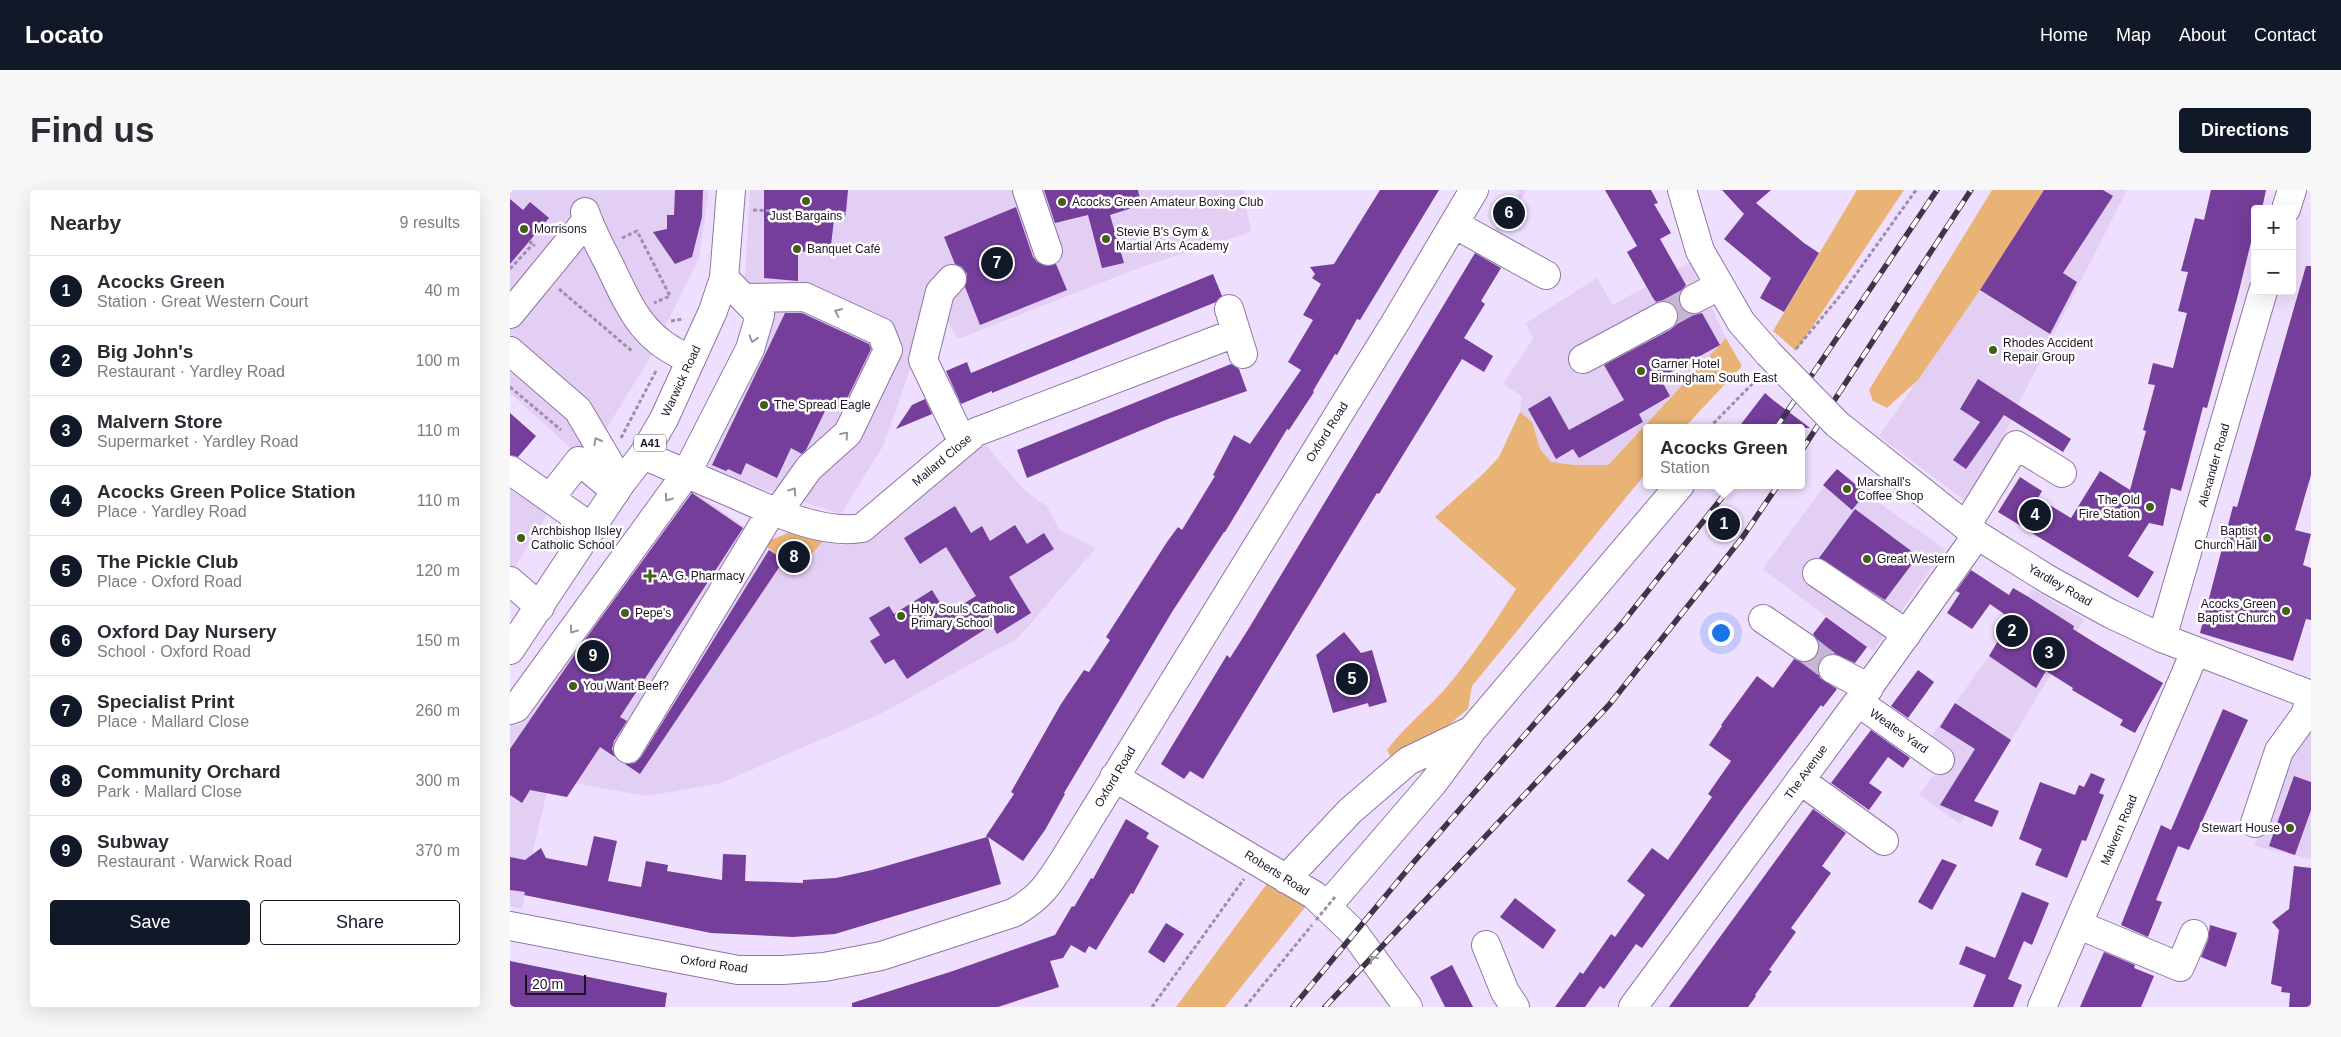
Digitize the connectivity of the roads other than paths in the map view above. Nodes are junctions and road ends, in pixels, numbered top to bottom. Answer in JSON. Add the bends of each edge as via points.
{"nodes":[{"id":1,"x":1028,"y":190,"type":"edge"},
{"id":2,"x":1474,"y":190,"type":"edge"},
{"id":3,"x":1682,"y":190,"type":"edge"},
{"id":4,"x":2292,"y":190,"type":"edge"},
{"id":5,"x":730,"y":200,"type":"edge"},
{"id":6,"x":2287,"y":205,"type":"edge"},
{"id":7,"x":1454,"y":224,"type":"junction"},
{"id":8,"x":1048,"y":251,"type":"dead end"},
{"id":9,"x":1546,"y":275,"type":"dead end"},
{"id":10,"x":724,"y":278,"type":"junction"},
{"id":11,"x":952,"y":279,"type":"dead end"},
{"id":12,"x":1719,"y":286,"type":"junction"},
{"id":13,"x":2262,"y":295,"type":"edge"},
{"id":14,"x":744,"y":298,"type":"junction"},
{"id":15,"x":1694,"y":299,"type":"tunnel mouth"},
{"id":16,"x":516,"y":306,"type":"edge"},
{"id":17,"x":1663,"y":316,"type":"tunnel mouth"},
{"id":18,"x":1236,"y":332,"type":"dead end"},
{"id":19,"x":510,"y":351,"type":"edge"},
{"id":20,"x":691,"y":359,"type":"junction"},
{"id":21,"x":1583,"y":359,"type":"dead end"},
{"id":22,"x":963,"y":443,"type":"junction"},
{"id":23,"x":643,"y":454,"type":"junction"},
{"id":24,"x":510,"y":470,"type":"edge"},
{"id":25,"x":2062,"y":473,"type":"dead end"},
{"id":26,"x":686,"y":474,"type":"junction"},
{"id":27,"x":619,"y":487,"type":"junction"},
{"id":28,"x":1677,"y":489,"type":"edge"},
{"id":29,"x":550,"y":498,"type":"junction"},
{"id":30,"x":774,"y":513,"type":"junction"},
{"id":31,"x":592,"y":528,"type":"junction"},
{"id":32,"x":1971,"y":531,"type":"junction"},
{"id":33,"x":1816,"y":573,"type":"dead end"},
{"id":34,"x":510,"y":580,"type":"edge"},
{"id":35,"x":540,"y":608,"type":"junction"},
{"id":36,"x":1763,"y":619,"type":"dead end"},
{"id":37,"x":1907,"y":634,"type":"junction"},
{"id":38,"x":2162,"y":638,"type":"junction"},
{"id":39,"x":1804,"y":647,"type":"tunnel mouth"},
{"id":40,"x":510,"y":650,"type":"edge"},
{"id":41,"x":2195,"y":652,"type":"junction"},
{"id":42,"x":1833,"y":668,"type":"tunnel mouth"},
{"id":43,"x":1864,"y":695,"type":"junction"},
{"id":44,"x":2311,"y":696,"type":"edge"},
{"id":45,"x":510,"y":710,"type":"edge"},
{"id":46,"x":1472,"y":730,"type":"junction"},
{"id":47,"x":628,"y":749,"type":"dead end"},
{"id":48,"x":1940,"y":760,"type":"dead end"},
{"id":49,"x":1114,"y":777,"type":"junction"},
{"id":50,"x":1800,"y":780,"type":"junction"},
{"id":51,"x":2255,"y":823,"type":"dead end"},
{"id":52,"x":1884,"y":841,"type":"dead end"},
{"id":53,"x":1286,"y":879,"type":"junction"},
{"id":54,"x":1322,"y":904,"type":"junction"},
{"id":55,"x":2079,"y":925,"type":"junction"},
{"id":56,"x":510,"y":926,"type":"edge"},
{"id":57,"x":2194,"y":934,"type":"dead end"},
{"id":58,"x":1486,"y":945,"type":"dead end"},
{"id":59,"x":1405,"y":1002,"type":"edge"},
{"id":60,"x":1515,"y":1007,"type":"edge"},
{"id":61,"x":1633,"y":1007,"type":"edge"},
{"id":62,"x":2042,"y":1007,"type":"edge"}],
"edges":[{"from":1,"to":8,"type":"main road"},
{"from":2,"to":7,"type":"main road","name":"Oxford Road"},
{"from":3,"to":12,"type":"main road","name":"Yardley Road","via":[[1700,251]]},
{"from":4,"to":6,"type":"main road"},
{"from":5,"to":10,"type":"main road","name":"Warwick Road","number":"A41"},
{"from":7,"to":9,"type":"main road"},
{"from":7,"to":49,"type":"main road","name":"Oxford Road"},
{"from":10,"to":14,"type":"main road"},
{"from":10,"to":20,"type":"main road","name":"Warwick Road","number":"A41"},
{"from":11,"to":22,"type":"main road","via":[[940,292],[923,360]]},
{"from":12,"to":15,"type":"main road"},
{"from":12,"to":32,"type":"main road","name":"Yardley Road","bridge":true,"via":[[1740,322],[1837,424]]},
{"from":13,"to":38,"type":"main road","name":"Alexander Road"},
{"from":14,"to":26,"type":"main road","one_way":true,"via":[[760,314],[750,349]]},
{"from":30,"to":14,"type":"main road","one_way":true,"via":[[809,468],[848,434],[888,350],[881,332],[805,297]]},
{"from":16,"to":20,"type":"main road","via":[[586,216],[633,315],[668,349]]},
{"from":17,"to":21,"type":"main road"},
{"from":18,"to":22,"type":"main road","name":"Mallard Close","via":[[976,432]]},
{"from":27,"to":19,"type":"main road","one_way":true,"via":[[578,410]]},
{"from":20,"to":23,"type":"main road","name":"Warwick Road","number":"A41","via":[[664,418]]},
{"from":22,"to":30,"type":"main road","name":"Mallard Close","via":[[862,528],[833,528]]},
{"from":23,"to":26,"type":"main road","name":"Mallard Close"},
{"from":23,"to":27,"type":"main road","name":"Warwick Road","number":"A41"},
{"from":24,"to":29,"type":"main road"},
{"from":25,"to":32,"type":"main road","name":"The Avenue","via":[[2016,445]]},
{"from":26,"to":30,"type":"main road","name":"Mallard Close"},
{"from":26,"to":45,"type":"main road","one_way":true,"via":[[516,708]]},
{"from":27,"to":29,"type":"main road","via":[[579,461]]},
{"from":27,"to":31,"type":"main road","name":"Warwick Road","number":"A41"},
{"from":28,"to":46,"type":"main road"},
{"from":29,"to":31,"type":"main road"},
{"from":30,"to":47,"type":"main road"},
{"from":31,"to":35,"type":"main road","name":"Warwick Road","number":"A41"},
{"from":32,"to":37,"type":"main road","name":"The Avenue"},
{"from":32,"to":38,"type":"main road","name":"Yardley Road","via":[[2111,614]]},
{"from":33,"to":37,"type":"main road"},
{"from":34,"to":35,"type":"main road"},
{"from":35,"to":40,"type":"main road","name":"Warwick Road","number":"A41"},
{"from":36,"to":39,"type":"main road"},
{"from":37,"to":43,"type":"main road","name":"The Avenue"},
{"from":38,"to":41,"type":"main road","name":"Yardley Road"},
{"from":41,"to":44,"type":"main road","name":"Yardley Road"},
{"from":41,"to":55,"type":"main road","name":"Malvern Road"},
{"from":42,"to":43,"type":"main road","name":"Weates Yard"},
{"from":43,"to":48,"type":"main road","name":"Weates Yard"},
{"from":43,"to":50,"type":"main road","name":"The Avenue"},
{"from":44,"to":51,"type":"main road","via":[[2305,715],[2280,751]]},
{"from":46,"to":53,"type":"main road","via":[[1408,761],[1350,811]]},
{"from":46,"to":54,"type":"main road","via":[[1433,783]]},
{"from":49,"to":53,"type":"main road","name":"Roberts Road"},
{"from":49,"to":56,"type":"main road","name":"Oxford Road","via":[[1047,886],[1032,902],[1013,913],[881,956],[824,967],[738,970]]},
{"from":50,"to":52,"type":"main road"},
{"from":50,"to":61,"type":"main road","name":"The Avenue"},
{"from":53,"to":54,"type":"main road","name":"Roberts Road"},
{"from":59,"to":54,"type":"main road","name":"Roberts Road","one_way":true,"via":[[1355,934]]},
{"from":55,"to":57,"type":"main road","via":[[2180,967]]},
{"from":55,"to":62,"type":"main road","name":"Malvern Road"},
{"from":58,"to":60,"type":"main road","via":[[1505,992]]}]}
